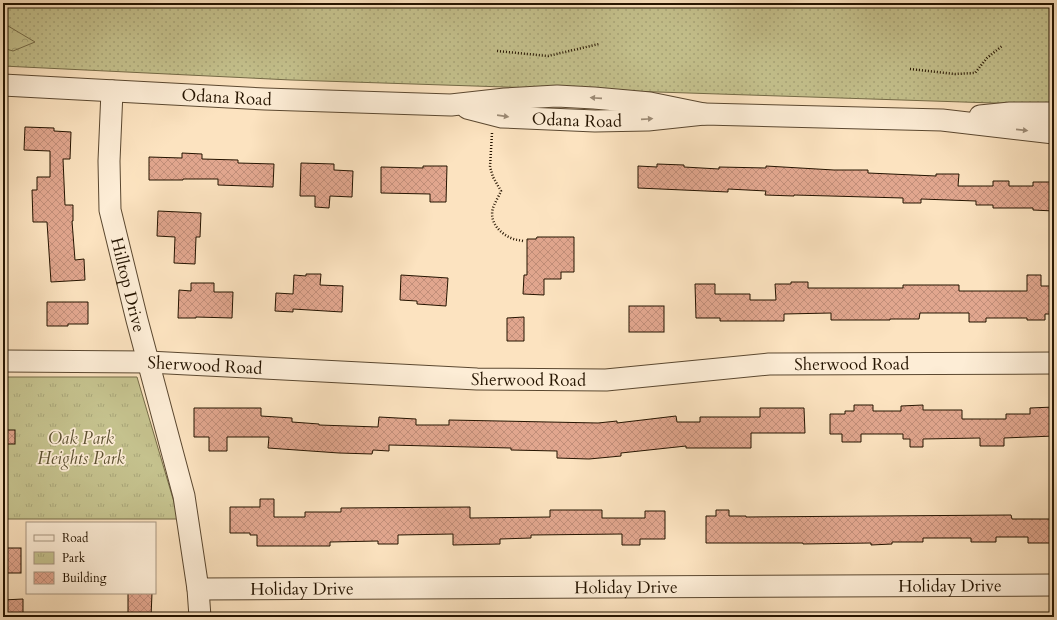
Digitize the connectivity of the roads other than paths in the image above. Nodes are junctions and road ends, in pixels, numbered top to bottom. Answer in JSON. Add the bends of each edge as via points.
{"nodes":[{"id":1,"x":3,"y":85,"type":"edge"},
{"id":2,"x":112,"y":91,"type":"junction"},
{"id":3,"x":1054,"y":113,"type":"edge"},
{"id":4,"x":942,"y":120,"type":"junction"},
{"id":5,"x":1054,"y":133,"type":"edge"},
{"id":6,"x":3,"y":361,"type":"edge"},
{"id":7,"x":148,"y":362,"type":"junction"},
{"id":8,"x":1054,"y":364,"type":"edge"},
{"id":9,"x":1054,"y":585,"type":"edge"},
{"id":10,"x":198,"y":589,"type":"junction"},
{"id":11,"x":200,"y":617,"type":"edge"}],
"edges":[{"from":1,"to":2,"type":"street","name":"Odana Road"},
{"from":2,"to":4,"type":"street","name":"Odana Road","via":[[265,99],[452,104],[502,117],[595,121],[648,120],[704,114]]},
{"from":2,"to":7,"type":"street","name":"Hilltop Drive","via":[[110,210]]},
{"from":3,"to":4,"type":"street","name":"Odana Road","via":[[1010,113]]},
{"from":4,"to":5,"type":"street","name":"Odana Road","one_way":true},
{"from":6,"to":7,"type":"street","name":"Sherwood Road"},
{"from":7,"to":8,"type":"street","name":"Sherwood Road","via":[[477,378],[606,380],[770,364]]},
{"from":7,"to":10,"type":"street","name":"Hilltop Drive","via":[[184,496]]},
{"from":9,"to":10,"type":"street","name":"Holiday Drive"},
{"from":10,"to":11,"type":"street","name":"Hilltop Drive"}]}
